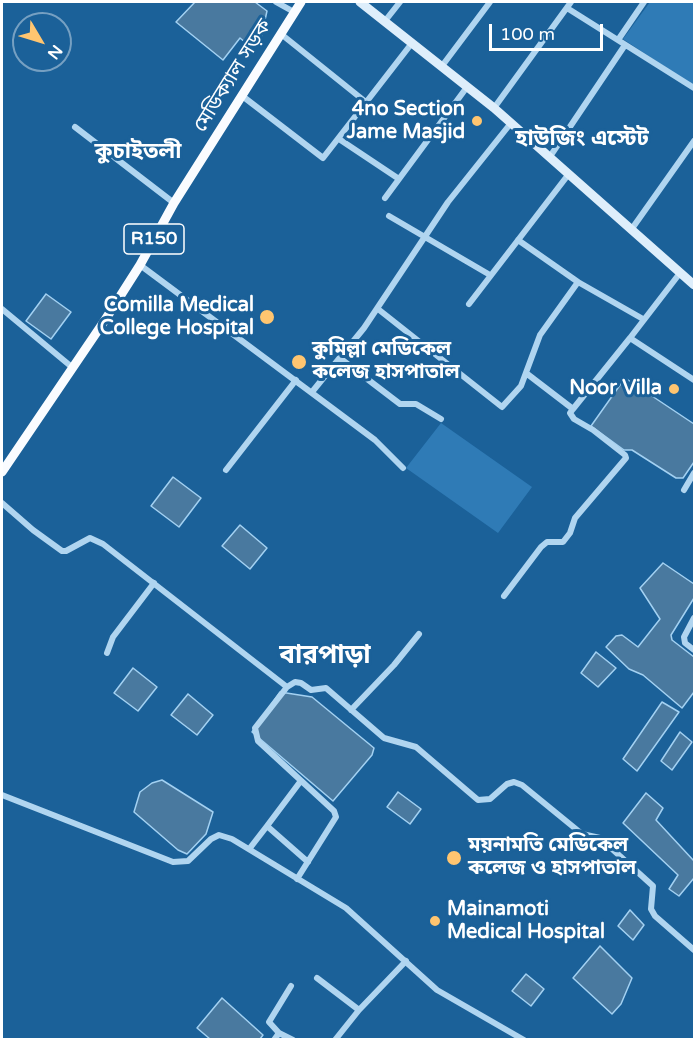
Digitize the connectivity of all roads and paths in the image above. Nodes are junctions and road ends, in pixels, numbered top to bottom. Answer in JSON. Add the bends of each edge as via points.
{"nodes":[{"id":1,"x":276,"y":2,"type":"edge"},
{"id":2,"x":301,"y":2,"type":"edge"},
{"id":3,"x":360,"y":2,"type":"edge"},
{"id":4,"x":400,"y":2,"type":"edge"},
{"id":5,"x":490,"y":2,"type":"edge"},
{"id":6,"x":571,"y":2,"type":"edge"},
{"id":7,"x":644,"y":2,"type":"edge"},
{"id":8,"x":567,"y":8,"type":"junction"},
{"id":9,"x":294,"y":12,"type":"junction"},
{"id":10,"x":385,"y":21,"type":"junction"},
{"id":11,"x":281,"y":34,"type":"junction"},
{"id":12,"x":618,"y":40,"type":"junction"},
{"id":13,"x":412,"y":43,"type":"junction"},
{"id":14,"x":625,"y":45,"type":"junction"},
{"id":15,"x":442,"y":66,"type":"junction"},
{"id":16,"x":467,"y":87,"type":"junction"},
{"id":17,"x":694,"y":88,"type":"edge"},
{"id":18,"x":241,"y":95,"type":"junction"},
{"id":19,"x":367,"y":103,"type":"junction"},
{"id":20,"x":494,"y":108,"type":"junction"},
{"id":21,"x":511,"y":123,"type":"junction"},
{"id":22,"x":75,"y":127,"type":"dead end"},
{"id":23,"x":339,"y":139,"type":"junction"},
{"id":24,"x":694,"y":141,"type":"edge"},
{"id":25,"x":549,"y":158,"type":"junction"},
{"id":26,"x":568,"y":175,"type":"junction"},
{"id":27,"x":399,"y":179,"type":"junction"},
{"id":28,"x":385,"y":198,"type":"dead end"},
{"id":29,"x":174,"y":203,"type":"junction"},
{"id":30,"x":389,"y":216,"type":"dead end"},
{"id":31,"x":631,"y":230,"type":"junction"},
{"id":32,"x":425,"y":238,"type":"junction"},
{"id":33,"x":518,"y":240,"type":"junction"},
{"id":34,"x":140,"y":265,"type":"junction"},
{"id":35,"x":680,"y":273,"type":"junction"},
{"id":36,"x":490,"y":274,"type":"junction"},
{"id":37,"x":578,"y":282,"type":"junction"},
{"id":38,"x":694,"y":285,"type":"edge"},
{"id":39,"x":469,"y":304,"type":"dead end"},
{"id":40,"x":2,"y":309,"type":"edge"},
{"id":41,"x":378,"y":309,"type":"junction"},
{"id":42,"x":643,"y":319,"type":"junction"},
{"id":43,"x":630,"y":338,"type":"junction"},
{"id":44,"x":341,"y":359,"type":"junction"},
{"id":45,"x":72,"y":368,"type":"junction"},
{"id":46,"x":526,"y":373,"type":"junction"},
{"id":47,"x":296,"y":380,"type":"junction"},
{"id":48,"x":694,"y":380,"type":"edge"},
{"id":49,"x":312,"y":392,"type":"junction"},
{"id":50,"x":573,"y":410,"type":"junction"},
{"id":51,"x":441,"y":419,"type":"dead end"},
{"id":52,"x":403,"y":468,"type":"dead end"},
{"id":53,"x":226,"y":470,"type":"dead end"},
{"id":54,"x":2,"y":472,"type":"edge"},
{"id":55,"x":694,"y":473,"type":"edge"},
{"id":56,"x":684,"y":490,"type":"dead end"},
{"id":57,"x":2,"y":503,"type":"edge"},
{"id":58,"x":154,"y":583,"type":"junction"},
{"id":59,"x":504,"y":596,"type":"dead end"},
{"id":60,"x":694,"y":618,"type":"edge"},
{"id":61,"x":418,"y":634,"type":"dead end"},
{"id":62,"x":694,"y":650,"type":"edge"},
{"id":63,"x":107,"y":653,"type":"dead end"},
{"id":64,"x":287,"y":687,"type":"junction"},
{"id":65,"x":351,"y":710,"type":"junction"},
{"id":66,"x":300,"y":782,"type":"junction"},
{"id":67,"x":2,"y":795,"type":"edge"},
{"id":68,"x":267,"y":826,"type":"junction"},
{"id":69,"x":250,"y":848,"type":"junction"},
{"id":70,"x":308,"y":862,"type":"junction"},
{"id":71,"x":297,"y":879,"type":"junction"},
{"id":72,"x":694,"y":950,"type":"edge"},
{"id":73,"x":406,"y":961,"type":"junction"},
{"id":74,"x":316,"y":978,"type":"dead end"},
{"id":75,"x":291,"y":986,"type":"dead end"},
{"id":76,"x":358,"y":1010,"type":"junction"},
{"id":77,"x":279,"y":1033,"type":"junction"},
{"id":78,"x":274,"y":1040,"type":"edge"},
{"id":79,"x":293,"y":1040,"type":"edge"},
{"id":80,"x":335,"y":1040,"type":"edge"},
{"id":81,"x":524,"y":1040,"type":"edge"}],
"edges":[{"from":1,"to":9,"type":"street"},
{"from":2,"to":9,"type":"main road","name":"মেডিক্যাল সড়ক","number":"R150"},
{"from":3,"to":10,"type":"street"},
{"from":4,"to":10,"type":"street"},
{"from":5,"to":15,"type":"street"},
{"from":6,"to":8,"type":"street"},
{"from":7,"to":12,"type":"street"},
{"from":8,"to":12,"type":"street"},
{"from":8,"to":20,"type":"street"},
{"from":9,"to":11,"type":"main road","name":"মেডিক্যাল সড়ক","number":"R150"},
{"from":10,"to":13,"type":"street"},
{"from":11,"to":18,"type":"main road","name":"মেডিক্যাল সড়ক","number":"R150"},
{"from":11,"to":19,"type":"street"},
{"from":12,"to":14,"type":"street"},
{"from":13,"to":15,"type":"street"},
{"from":13,"to":19,"type":"street"},
{"from":14,"to":17,"type":"street"},
{"from":14,"to":25,"type":"street"},
{"from":15,"to":16,"type":"street"},
{"from":16,"to":20,"type":"street"},
{"from":16,"to":27,"type":"street"},
{"from":18,"to":23,"type":"street","via":[[318,156],[327,156]]},
{"from":18,"to":29,"type":"main road","name":"মেডিক্যাল সড়ক","number":"R150"},
{"from":19,"to":23,"type":"street"},
{"from":20,"to":21,"type":"street"},
{"from":21,"to":25,"type":"street"},
{"from":21,"to":32,"type":"street","via":[[448,202]]},
{"from":22,"to":29,"type":"street"},
{"from":23,"to":27,"type":"street"},
{"from":24,"to":31,"type":"street"},
{"from":25,"to":26,"type":"street"},
{"from":26,"to":31,"type":"street"},
{"from":26,"to":33,"type":"street"},
{"from":27,"to":28,"type":"street"},
{"from":29,"to":34,"type":"main road","name":"মেডিক্যাল সড়ক","number":"R150"},
{"from":30,"to":32,"type":"street"},
{"from":31,"to":35,"type":"street"},
{"from":32,"to":36,"type":"street"},
{"from":32,"to":41,"type":"street"},
{"from":33,"to":36,"type":"street"},
{"from":33,"to":37,"type":"street"},
{"from":34,"to":45,"type":"main road","name":"মেডিক্যাল সড়ক","number":"R150"},
{"from":34,"to":47,"type":"street"},
{"from":35,"to":38,"type":"street"},
{"from":35,"to":42,"type":"street"},
{"from":36,"to":39,"type":"street"},
{"from":37,"to":42,"type":"street"},
{"from":37,"to":46,"type":"street","via":[[540,335]]},
{"from":40,"to":45,"type":"street"},
{"from":41,"to":44,"type":"street"},
{"from":41,"to":46,"type":"street","via":[[497,406],[506,405]]},
{"from":42,"to":43,"type":"street"},
{"from":43,"to":48,"type":"street"},
{"from":43,"to":50,"type":"street"},
{"from":44,"to":49,"type":"street"},
{"from":44,"to":51,"type":"street","via":[[400,404],[416,404]]},
{"from":45,"to":54,"type":"main road","name":"মেডিক্যাল সড়ক","number":"R150"},
{"from":46,"to":50,"type":"street"},
{"from":47,"to":49,"type":"street"},
{"from":47,"to":53,"type":"street"},
{"from":49,"to":52,"type":"street","via":[[375,440]]},
{"from":50,"to":59,"type":"street","via":[[570,413],[574,419],[626,458],[575,518],[563,542],[547,542]]},
{"from":55,"to":56,"type":"street"},
{"from":57,"to":58,"type":"street","via":[[57,548],[66,551],[90,538]]},
{"from":58,"to":63,"type":"street","via":[[113,637]]},
{"from":58,"to":64,"type":"street"},
{"from":60,"to":62,"type":"street","via":[[684,637]]},
{"from":61,"to":65,"type":"street"},
{"from":64,"to":65,"type":"street","via":[[295,682],[311,690],[326,688]]},
{"from":64,"to":66,"type":"street","via":[[255,733],[258,741]]},
{"from":65,"to":72,"type":"street","via":[[384,738],[416,747],[478,800],[490,799],[514,782],[582,834],[600,838],[652,886],[651,909],[655,916]]},
{"from":66,"to":68,"type":"street"},
{"from":66,"to":70,"type":"street","via":[[336,817]]},
{"from":67,"to":69,"type":"street","via":[[178,863],[188,861],[219,835]]},
{"from":68,"to":69,"type":"street"},
{"from":68,"to":70,"type":"street"},
{"from":69,"to":71,"type":"street"},
{"from":70,"to":71,"type":"street"},
{"from":71,"to":73,"type":"street","via":[[346,908]]},
{"from":73,"to":76,"type":"street"},
{"from":73,"to":81,"type":"street","via":[[437,990]]},
{"from":74,"to":76,"type":"street"},
{"from":75,"to":77,"type":"street","via":[[269,1022]]},
{"from":76,"to":80,"type":"street"},
{"from":77,"to":78,"type":"street"},
{"from":77,"to":79,"type":"street"}]}
